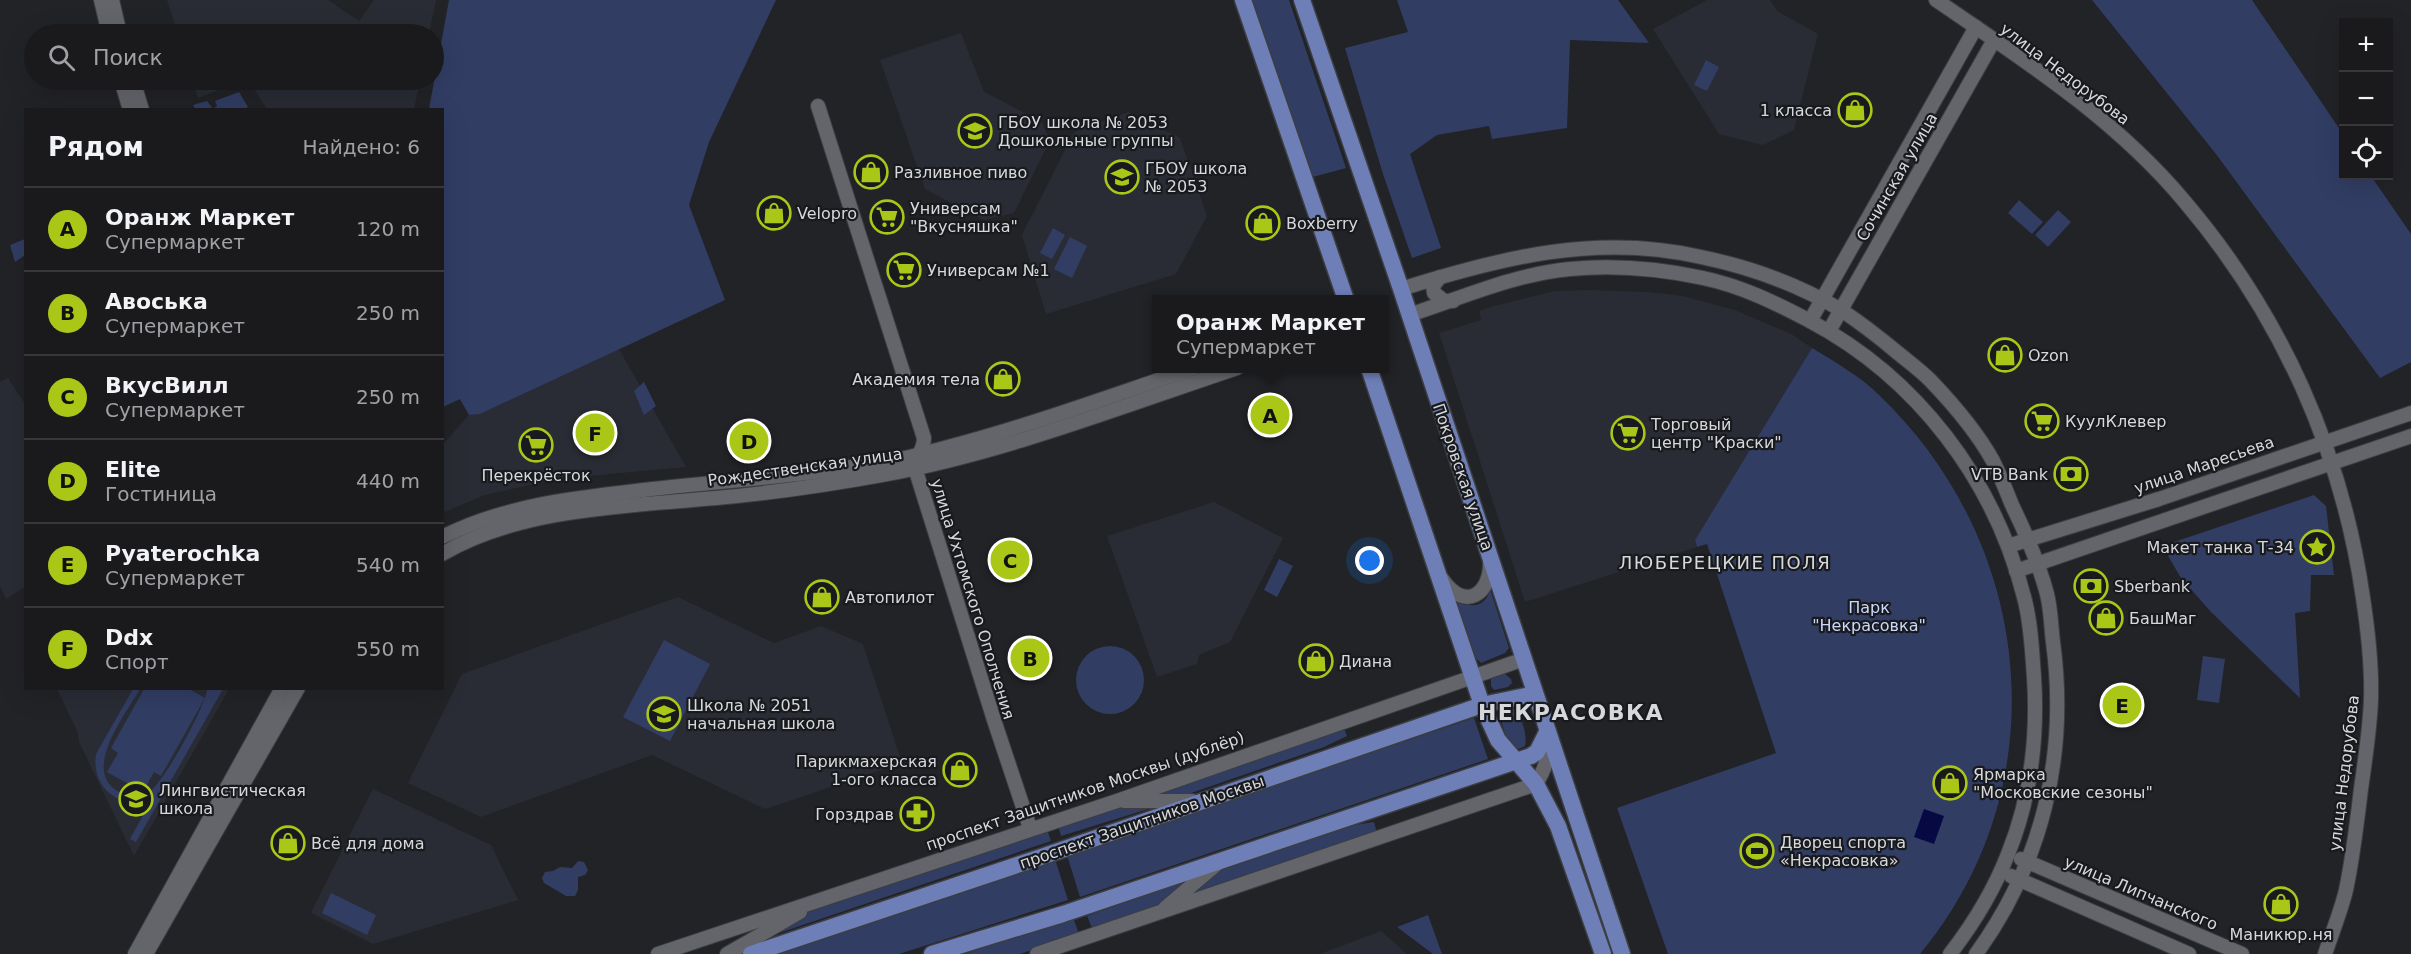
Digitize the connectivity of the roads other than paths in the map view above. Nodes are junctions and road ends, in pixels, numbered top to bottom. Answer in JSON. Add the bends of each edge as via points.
{"nodes":[{"id":1,"x":101,"y":0,"type":"edge"},
{"id":2,"x":112,"y":0,"type":"edge"},
{"id":3,"x":1243,"y":0,"type":"edge"},
{"id":4,"x":1302,"y":0,"type":"edge"},
{"id":5,"x":1936,"y":0,"type":"edge"},
{"id":6,"x":107,"y":24,"type":"edge"},
{"id":7,"x":118,"y":24,"type":"edge"},
{"id":8,"x":1976,"y":27,"type":"junction"},
{"id":9,"x":1994,"y":40,"type":"junction"},
{"id":10,"x":124,"y":90,"type":"edge"},
{"id":11,"x":136,"y":90,"type":"edge"},
{"id":12,"x":818,"y":106,"type":"dead end"},
{"id":13,"x":129,"y":108,"type":"edge"},
{"id":14,"x":141,"y":108,"type":"edge"},
{"id":15,"x":1440,"y":277,"type":"junction"},
{"id":16,"x":1401,"y":289,"type":"junction"},
{"id":17,"x":1344,"y":295,"type":"edge"},
{"id":18,"x":1821,"y":300,"type":"junction"},
{"id":19,"x":1453,"y":301,"type":"junction"},
{"id":20,"x":1840,"y":310,"type":"junction"},
{"id":21,"x":1408,"y":315,"type":"junction"},
{"id":22,"x":1810,"y":321,"type":"junction"},
{"id":23,"x":1829,"y":331,"type":"junction"},
{"id":24,"x":1182,"y":373,"type":"edge"},
{"id":25,"x":1225,"y":373,"type":"edge"},
{"id":26,"x":1370,"y":373,"type":"edge"},
{"id":27,"x":2411,"y":413,"type":"edge"},
{"id":28,"x":2411,"y":436,"type":"edge"},
{"id":29,"x":2324,"y":442,"type":"junction"},
{"id":30,"x":922,"y":453,"type":"junction"},
{"id":31,"x":2331,"y":464,"type":"junction"},
{"id":32,"x":915,"y":468,"type":"junction"},
{"id":33,"x":2010,"y":499,"type":"junction"},
{"id":34,"x":1990,"y":506,"type":"junction"},
{"id":35,"x":2029,"y":540,"type":"junction"},
{"id":36,"x":446,"y":542,"type":"edge"},
{"id":37,"x":2008,"y":546,"type":"junction"},
{"id":38,"x":1489,"y":554,"type":"junction"},
{"id":39,"x":2037,"y":564,"type":"junction"},
{"id":40,"x":2016,"y":571,"type":"junction"},
{"id":41,"x":1438,"y":572,"type":"junction"},
{"id":42,"x":1524,"y":659,"type":"junction"},
{"id":43,"x":1473,"y":676,"type":"junction"},
{"id":44,"x":281,"y":690,"type":"edge"},
{"id":45,"x":297,"y":690,"type":"edge"},
{"id":46,"x":1535,"y":694,"type":"junction"},
{"id":47,"x":1482,"y":705,"type":"junction"},
{"id":48,"x":1547,"y":732,"type":"junction"},
{"id":49,"x":1514,"y":760,"type":"junction"},
{"id":50,"x":1536,"y":784,"type":"junction"},
{"id":51,"x":1212,"y":799,"type":"junction"},
{"id":52,"x":1117,"y":801,"type":"junction"},
{"id":53,"x":1030,"y":828,"type":"junction"},
{"id":54,"x":2008,"y":853,"type":"junction"},
{"id":55,"x":1223,"y":859,"type":"junction"},
{"id":56,"x":2028,"y":861,"type":"junction"},
{"id":57,"x":2001,"y":871,"type":"junction"},
{"id":58,"x":2019,"y":880,"type":"junction"},
{"id":59,"x":822,"y":899,"type":"junction"},
{"id":60,"x":1161,"y":912,"type":"junction"},
{"id":61,"x":1072,"y":949,"type":"edge"},
{"id":62,"x":135,"y":954,"type":"edge"},
{"id":63,"x":146,"y":954,"type":"edge"},
{"id":64,"x":658,"y":954,"type":"edge"},
{"id":65,"x":727,"y":954,"type":"edge"},
{"id":66,"x":751,"y":954,"type":"edge"},
{"id":67,"x":932,"y":954,"type":"edge"},
{"id":68,"x":1037,"y":954,"type":"edge"},
{"id":69,"x":1603,"y":954,"type":"edge"},
{"id":70,"x":1622,"y":954,"type":"edge"},
{"id":71,"x":1950,"y":954,"type":"edge"},
{"id":72,"x":1976,"y":954,"type":"edge"},
{"id":73,"x":2189,"y":954,"type":"edge"},
{"id":74,"x":2242,"y":954,"type":"edge"},
{"id":75,"x":2325,"y":954,"type":"edge"}],
"edges":[{"from":1,"to":6,"type":"street"},
{"from":2,"to":7,"type":"street"},
{"from":3,"to":17,"type":"main road"},
{"from":4,"to":16,"type":"main road","name":"Покровская улица"},
{"from":5,"to":8,"type":"street","name":"улица Недорубова"},
{"from":8,"to":9,"type":"street","name":"улица Недорубова"},
{"from":8,"to":18,"type":"street","name":"Сочинская улица"},
{"from":9,"to":20,"type":"street","name":"Сочинская улица"},
{"from":9,"to":29,"type":"street","name":"улица Недорубова","via":[[2128,142],[2185,201],[2262,309],[2306,391]]},
{"from":10,"to":13,"type":"street"},
{"from":11,"to":14,"type":"street"},
{"from":12,"to":30,"type":"street","name":"улица Ухтомского Ополчения","via":[[924,438]]},
{"from":15,"to":16,"type":"street"},
{"from":15,"to":18,"type":"street","via":[[1540,252],[1650,249],[1744,267]]},
{"from":15,"to":19,"type":"street","via":[[1433,286],[1434,293],[1444,301]]},
{"from":16,"to":21,"type":"main road","name":"Покровская улица"},
{"from":18,"to":20,"type":"street"},
{"from":18,"to":22,"type":"street","name":"Сочинская улица"},
{"from":19,"to":21,"type":"street"},
{"from":19,"to":22,"type":"street","via":[[1523,278],[1568,269],[1645,270],[1704,278],[1752,293]]},
{"from":20,"to":23,"type":"street","name":"Сочинская улица"},
{"from":20,"to":33,"type":"street","via":[[1929,379],[1960,413],[1992,459]]},
{"from":21,"to":38,"type":"main road","name":"Покровская улица"},
{"from":22,"to":23,"type":"street"},
{"from":23,"to":34,"type":"street","via":[[1884,369],[1926,410],[1960,454]]},
{"from":24,"to":30,"type":"street","name":"Рождественская улица","via":[[995,435]]},
{"from":25,"to":32,"type":"street","name":"Рождественская улица","via":[[1053,430]]},
{"from":26,"to":41,"type":"main road"},
{"from":27,"to":29,"type":"street","name":"улица Маресьева"},
{"from":28,"to":31,"type":"street"},
{"from":29,"to":31,"type":"street","name":"улица Недорубова"},
{"from":29,"to":35,"type":"street","name":"улица Маресьева"},
{"from":30,"to":32,"type":"street","name":"улица Ухтомского Ополчения"},
{"from":30,"to":36,"type":"street","name":"Рождественская улица","via":[[817,472],[726,480],[514,509]]},
{"from":31,"to":39,"type":"street"},
{"from":31,"to":75,"type":"street","name":"улица Недорубова","via":[[2357,561],[2367,624],[2371,698],[2346,890]]},
{"from":32,"to":36,"type":"street","name":"Рождественская улица","via":[[818,486],[549,517]]},
{"from":32,"to":53,"type":"street","name":"улица Ухтомского Ополчения"},
{"from":33,"to":34,"type":"street","via":[[2009,509],[2002,513]]},
{"from":33,"to":35,"type":"street"},
{"from":34,"to":37,"type":"street"},
{"from":35,"to":37,"type":"street","name":"улица Маресьева"},
{"from":35,"to":39,"type":"street"},
{"from":37,"to":40,"type":"street"},
{"from":38,"to":41,"type":"street","via":[[1486,582],[1474,596],[1456,594]]},
{"from":38,"to":42,"type":"main road","name":"Покровская улица"},
{"from":39,"to":40,"type":"street"},
{"from":39,"to":56,"type":"street","via":[[2047,595],[2057,668],[2057,732],[2052,778]]},
{"from":40,"to":54,"type":"street","via":[[2025,598],[2036,709],[2028,788]]},
{"from":41,"to":43,"type":"main road"},
{"from":42,"to":43,"type":"street","name":"проспект Защитников Москвы (дублёр)"},
{"from":42,"to":46,"type":"main road","name":"Покровская улица"},
{"from":43,"to":47,"type":"main road"},
{"from":43,"to":52,"type":"street","name":"проспект Защитников Москвы (дублёр)"},
{"from":44,"to":62,"type":"street"},
{"from":45,"to":63,"type":"street"},
{"from":46,"to":47,"type":"main road","name":"проспект Защитников Москвы"},
{"from":46,"to":48,"type":"main road","name":"Покровская улица"},
{"from":47,"to":49,"type":"main road","via":[[1498,740]]},
{"from":47,"to":51,"type":"main road","name":"проспект Защитников Москвы"},
{"from":48,"to":49,"type":"main road","via":[[1537,752]]},
{"from":48,"to":50,"type":"street","via":[[1549,755]]},
{"from":48,"to":70,"type":"main road","name":"Покровская улица"},
{"from":49,"to":50,"type":"main road"},
{"from":49,"to":55,"type":"main road"},
{"from":50,"to":60,"type":"street"},
{"from":50,"to":69,"type":"main road","via":[[1558,826]]},
{"from":51,"to":52,"type":"street"},
{"from":51,"to":66,"type":"main road","name":"проспект Защитников Москвы"},
{"from":52,"to":53,"type":"street","name":"проспект Защитников Москвы (дублёр)"},
{"from":53,"to":59,"type":"street","name":"проспект Защитников Москвы (дублёр)"},
{"from":54,"to":56,"type":"street","name":"улица Липчанского"},
{"from":54,"to":57,"type":"street"},
{"from":55,"to":60,"type":"street"},
{"from":55,"to":67,"type":"main road"},
{"from":56,"to":58,"type":"street"},
{"from":56,"to":74,"type":"street","name":"улица Липчанского"},
{"from":57,"to":58,"type":"street"},
{"from":57,"to":71,"type":"street"},
{"from":58,"to":72,"type":"street"},
{"from":58,"to":73,"type":"street"},
{"from":59,"to":64,"type":"street","name":"проспект Защитников Москвы (дублёр)"},
{"from":59,"to":65,"type":"street"},
{"from":60,"to":61,"type":"street"},
{"from":61,"to":68,"type":"street"}]}
